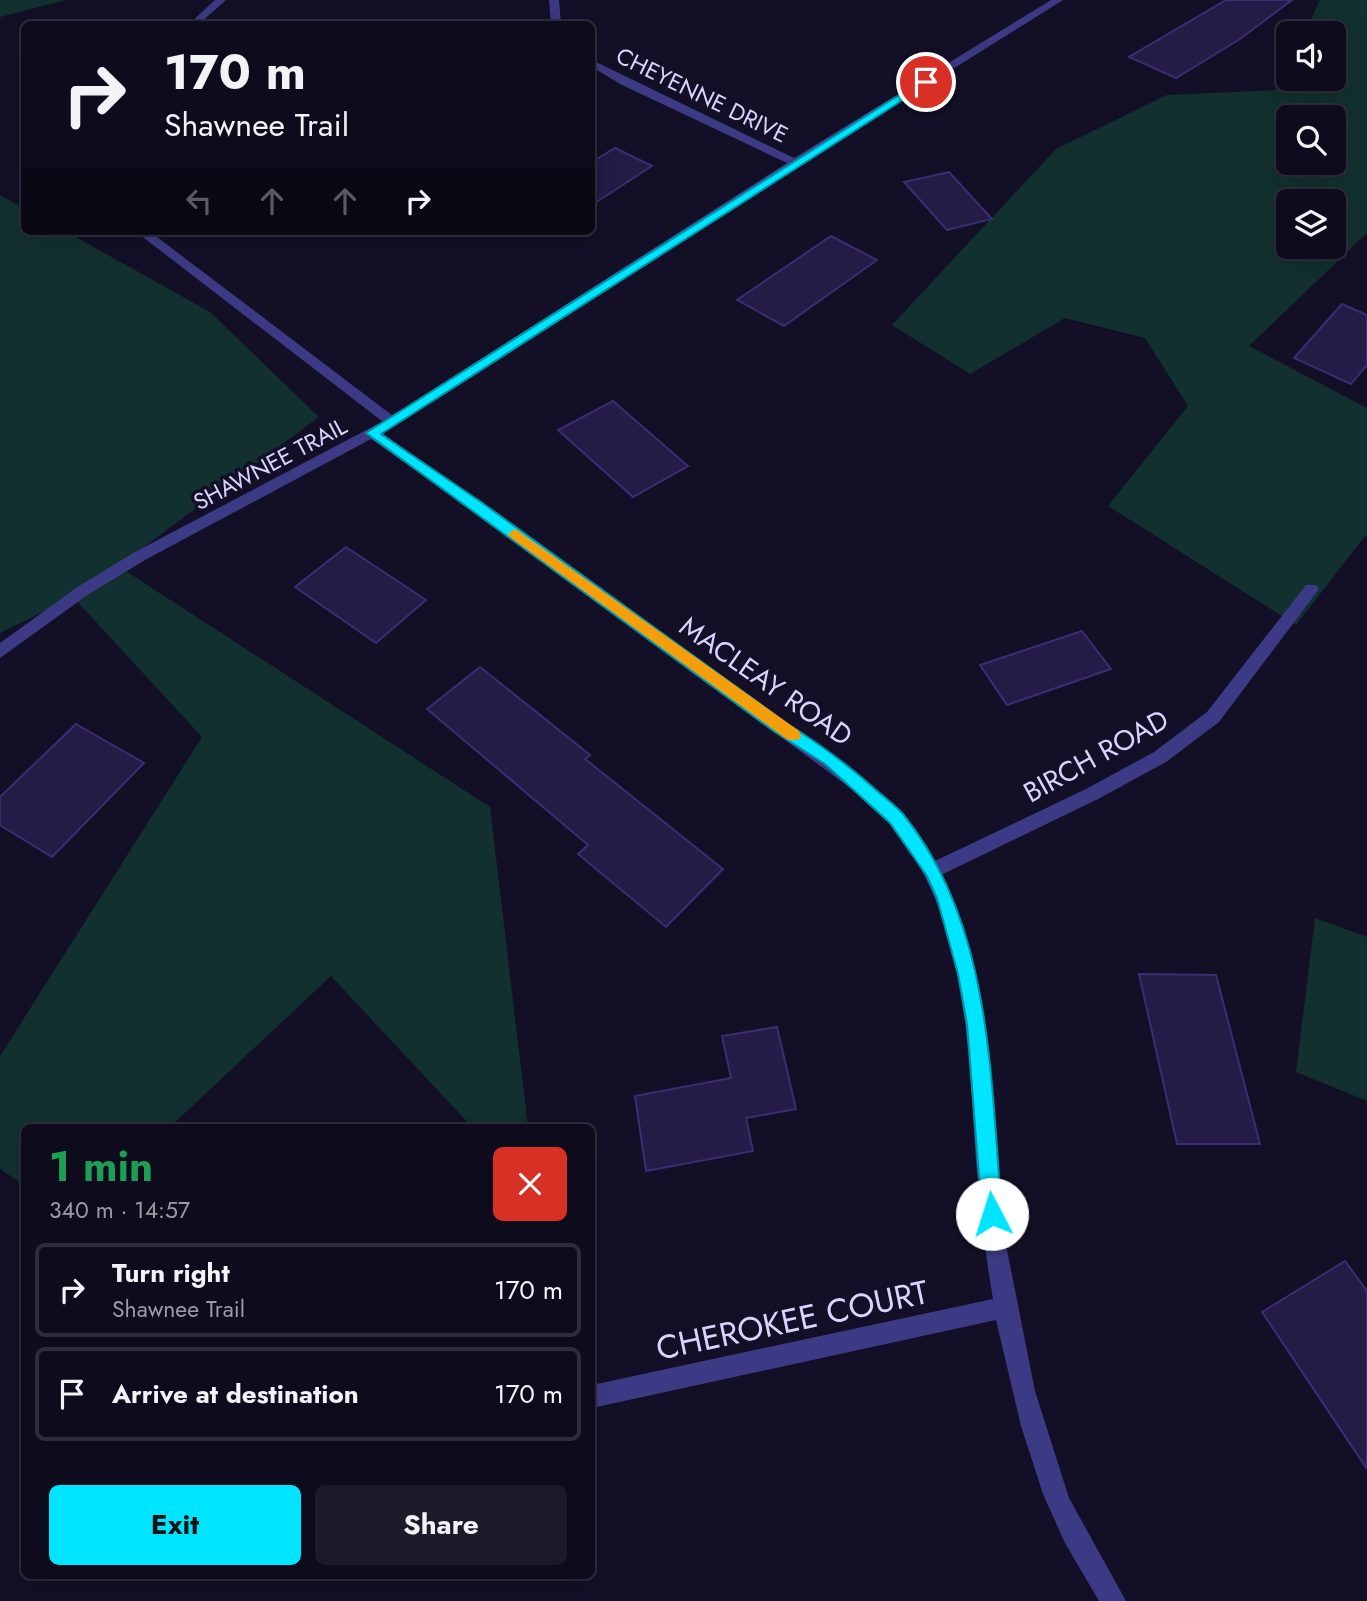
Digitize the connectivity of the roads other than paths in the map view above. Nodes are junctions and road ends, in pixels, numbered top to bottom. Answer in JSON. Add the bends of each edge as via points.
{"nodes":[{"id":1,"x":221,"y":0,"type":"edge"},
{"id":2,"x":554,"y":0,"type":"edge"},
{"id":3,"x":1058,"y":0,"type":"edge"},
{"id":4,"x":197,"y":21,"type":"edge"},
{"id":5,"x":556,"y":21,"type":"edge"},
{"id":6,"x":595,"y":65,"type":"edge"},
{"id":7,"x":796,"y":163,"type":"junction"},
{"id":8,"x":146,"y":235,"type":"edge"},
{"id":9,"x":392,"y":422,"type":"junction"},
{"id":10,"x":372,"y":433,"type":"junction"},
{"id":11,"x":1311,"y":589,"type":"dead end"},
{"id":12,"x":0,"y":652,"type":"edge"},
{"id":13,"x":932,"y":871,"type":"junction"},
{"id":14,"x":1006,"y":1307,"type":"junction"},
{"id":15,"x":595,"y":1396,"type":"edge"},
{"id":16,"x":1112,"y":1601,"type":"edge"}],
"edges":[{"from":1,"to":4,"type":"street"},
{"from":2,"to":5,"type":"street"},
{"from":3,"to":7,"type":"street","name":"SHAWNEE TRAIL"},
{"from":6,"to":7,"type":"street","name":"CHEYENNE DRIVE"},
{"from":7,"to":9,"type":"street","name":"SHAWNEE TRAIL"},
{"from":8,"to":9,"type":"street"},
{"from":9,"to":10,"type":"street","name":"SHAWNEE TRAIL"},
{"from":10,"to":12,"type":"street","name":"SHAWNEE TRAIL","via":[[139,556]]},
{"from":10,"to":13,"type":"street","name":"MACLEAY ROAD","via":[[781,728],[831,759],[896,818]]},
{"from":11,"to":13,"type":"street","name":"BIRCH ROAD","via":[[1213,717],[1160,757]]},
{"from":13,"to":14,"type":"street","name":"MACLEAY ROAD","via":[[955,927],[976,1024],[992,1214]]},
{"from":14,"to":15,"type":"street","name":"CHEROKEE COURT"},
{"from":14,"to":16,"type":"street","name":"MACLEAY ROAD","via":[[1020,1380],[1055,1495]]}]}
